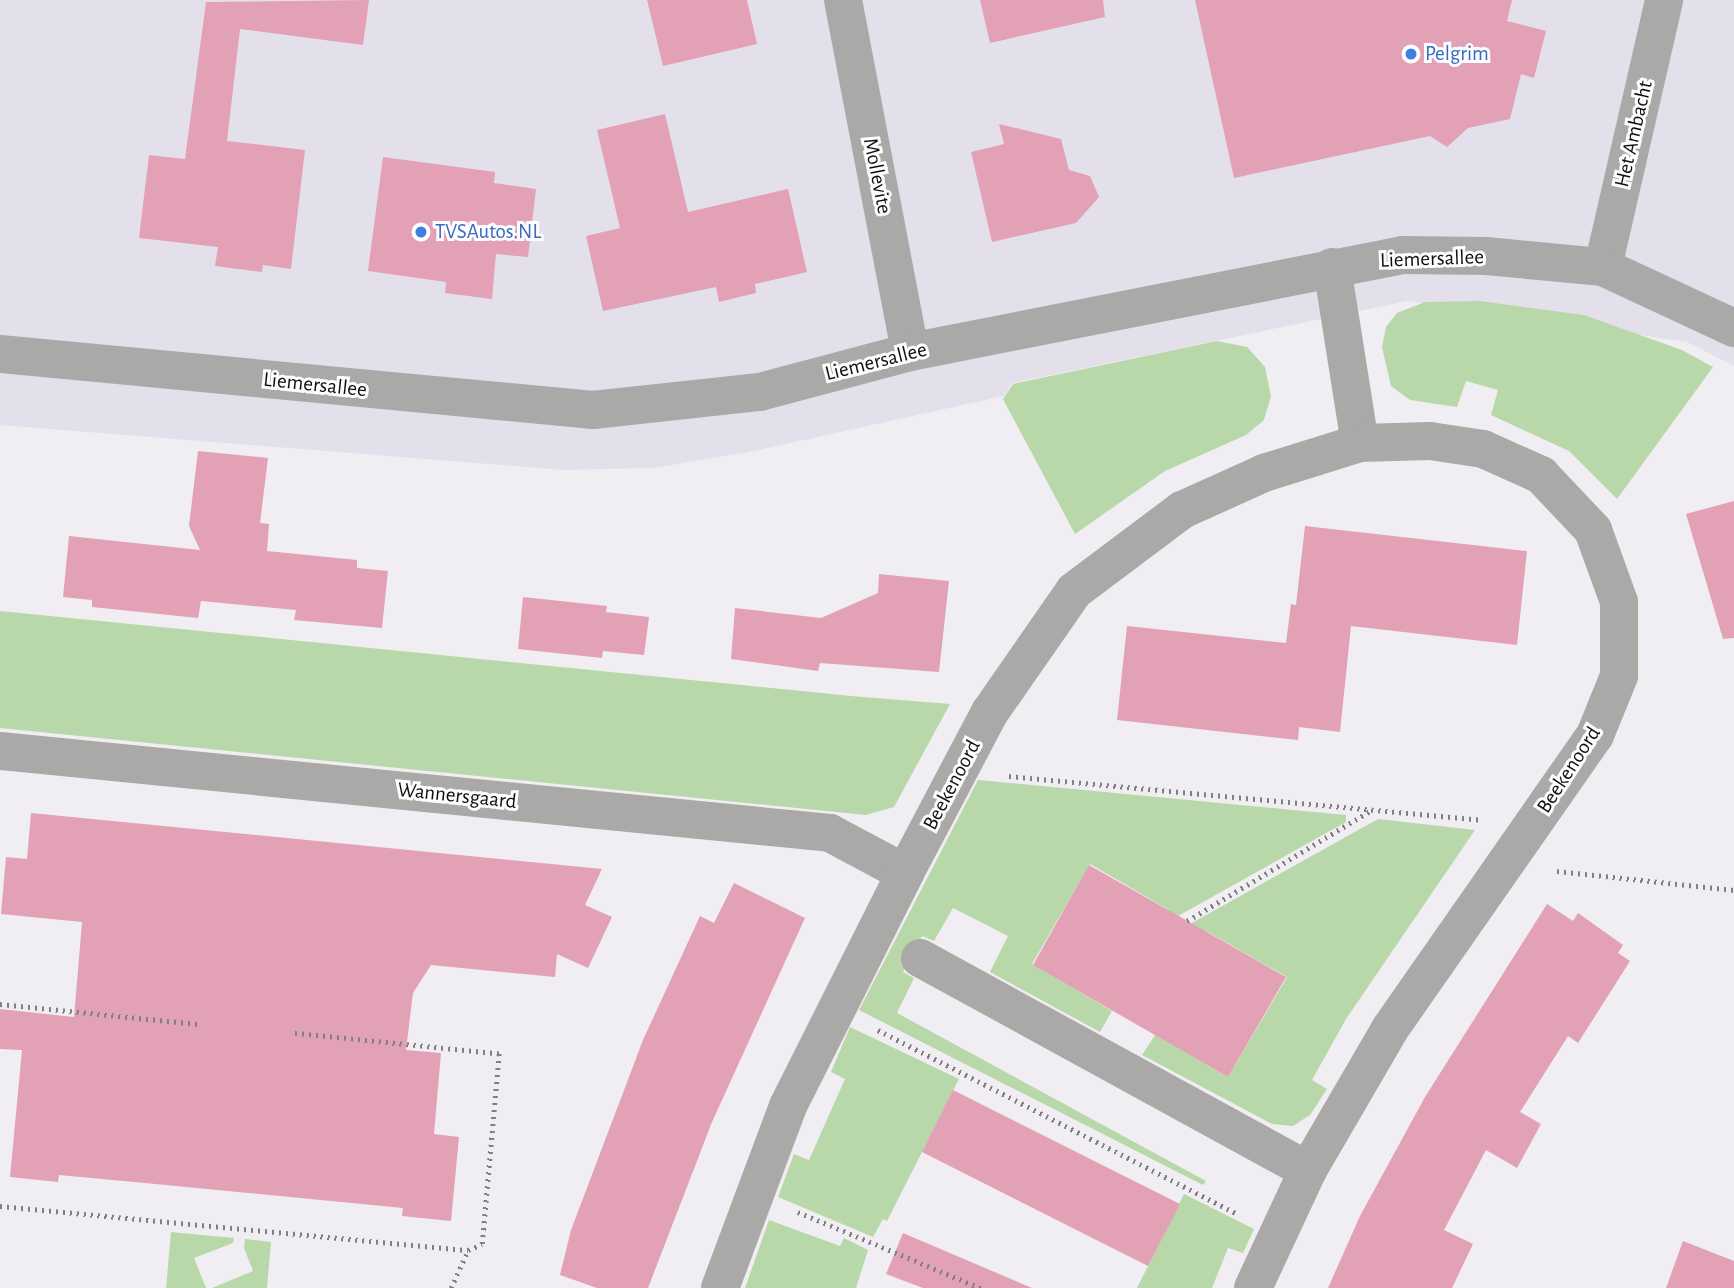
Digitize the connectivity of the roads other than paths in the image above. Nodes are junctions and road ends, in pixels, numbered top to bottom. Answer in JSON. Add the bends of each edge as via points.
{"nodes":[{"id":1,"x":843,"y":0,"type":"edge"},
{"id":2,"x":1664,"y":0,"type":"edge"},
{"id":3,"x":1332,"y":267,"type":"junction"},
{"id":4,"x":1604,"y":267,"type":"junction"},
{"id":5,"x":1734,"y":328,"type":"edge"},
{"id":6,"x":910,"y":352,"type":"junction"},
{"id":7,"x":0,"y":354,"type":"edge"},
{"id":8,"x":1360,"y":443,"type":"junction"},
{"id":9,"x":0,"y":751,"type":"edge"},
{"id":10,"x":905,"y":873,"type":"junction"},
{"id":11,"x":920,"y":958,"type":"dead end"},
{"id":12,"x":1308,"y":1170,"type":"junction"},
{"id":13,"x":720,"y":1288,"type":"edge"},
{"id":14,"x":1253,"y":1288,"type":"edge"}],
"edges":[{"from":1,"to":6,"type":"street","name":"Mollevite"},
{"from":2,"to":4,"type":"street","name":"Het Ambacht"},
{"from":3,"to":4,"type":"street","name":"Liemersallee","via":[[1403,255],[1486,256]]},
{"from":3,"to":6,"type":"street","name":"Liemersallee"},
{"from":3,"to":8,"type":"street"},
{"from":4,"to":5,"type":"street","name":"Liemersallee"},
{"from":6,"to":7,"type":"street","name":"Liemersallee","via":[[760,392],[593,410]]},
{"from":8,"to":10,"type":"street","name":"Beekenoord","via":[[1264,473],[1182,510],[1073,591],[990,712]]},
{"from":8,"to":12,"type":"street","name":"Beekenoord","via":[[1430,440],[1483,449],[1541,475],[1593,530],[1619,603],[1619,676],[1595,735],[1390,1028]]},
{"from":9,"to":10,"type":"street","name":"Wannersgaard","via":[[830,833]]},
{"from":10,"to":13,"type":"street","name":"Beekenoord","via":[[788,1106]]},
{"from":11,"to":12,"type":"street"},
{"from":12,"to":14,"type":"street","name":"Beekenoord"}]}
